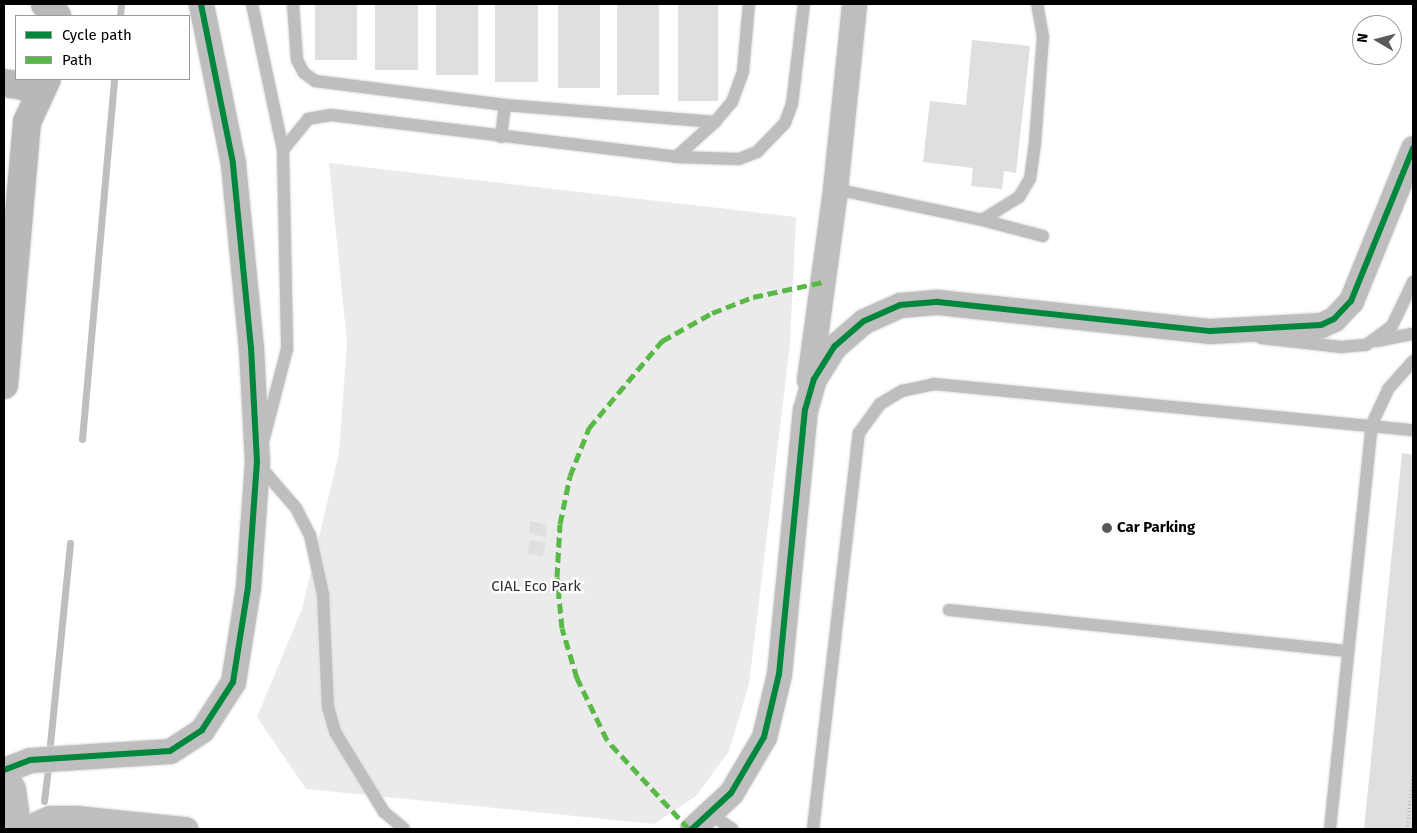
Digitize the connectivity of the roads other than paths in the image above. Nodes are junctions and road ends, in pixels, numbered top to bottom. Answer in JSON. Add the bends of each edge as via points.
{"nodes":[{"id":1,"x":45,"y":4,"type":"edge"},
{"id":2,"x":201,"y":4,"type":"edge"},
{"id":3,"x":252,"y":4,"type":"edge"},
{"id":4,"x":293,"y":4,"type":"edge"},
{"id":5,"x":749,"y":4,"type":"edge"},
{"id":6,"x":804,"y":4,"type":"edge"},
{"id":7,"x":854,"y":4,"type":"edge"},
{"id":8,"x":1037,"y":4,"type":"edge"},
{"id":9,"x":56,"y":15,"type":"edge"},
{"id":10,"x":38,"y":80,"type":"edge"},
{"id":11,"x":47,"y":80,"type":"edge"},
{"id":12,"x":4,"y":83,"type":"edge"},
{"id":13,"x":504,"y":105,"type":"junction"},
{"id":14,"x":715,"y":122,"type":"junction"},
{"id":15,"x":501,"y":136,"type":"junction"},
{"id":16,"x":1413,"y":148,"type":"edge"},
{"id":17,"x":283,"y":150,"type":"junction"},
{"id":18,"x":676,"y":157,"type":"junction"},
{"id":19,"x":835,"y":189,"type":"junction"},
{"id":20,"x":982,"y":220,"type":"junction"},
{"id":21,"x":1043,"y":236,"type":"dead end"},
{"id":22,"x":1413,"y":282,"type":"edge"},
{"id":23,"x":1210,"y":331,"type":"junction"},
{"id":24,"x":1413,"y":334,"type":"edge"},
{"id":25,"x":1374,"y":342,"type":"junction"},
{"id":26,"x":1413,"y":360,"type":"edge"},
{"id":27,"x":4,"y":385,"type":"edge"},
{"id":28,"x":805,"y":410,"type":"junction"},
{"id":29,"x":1372,"y":424,"type":"junction"},
{"id":30,"x":1413,"y":430,"type":"edge"},
{"id":31,"x":257,"y":462,"type":"junction"},
{"id":32,"x":949,"y":610,"type":"dead end"},
{"id":33,"x":1348,"y":651,"type":"junction"},
{"id":34,"x":4,"y":770,"type":"edge"},
{"id":35,"x":4,"y":776,"type":"edge"},
{"id":36,"x":701,"y":822,"type":"edge"},
{"id":37,"x":12,"y":829,"type":"edge"},
{"id":38,"x":26,"y":829,"type":"edge"},
{"id":39,"x":186,"y":829,"type":"edge"},
{"id":40,"x":404,"y":829,"type":"edge"},
{"id":41,"x":732,"y":829,"type":"edge"},
{"id":42,"x":812,"y":829,"type":"edge"},
{"id":43,"x":1330,"y":829,"type":"edge"}],
"edges":[{"from":1,"to":9,"type":"main road"},
{"from":2,"to":31,"type":"street","via":[[233,163],[251,348]]},
{"from":3,"to":17,"type":"lane"},
{"from":4,"to":13,"type":"lane","via":[[297,60],[304,73],[315,81]]},
{"from":5,"to":14,"type":"lane","via":[[743,71],[732,102]]},
{"from":6,"to":18,"type":"lane","via":[[792,104],[773,139],[757,152],[739,158]]},
{"from":7,"to":19,"type":"street"},
{"from":8,"to":20,"type":"lane","via":[[1043,38],[1030,179],[1019,197]]},
{"from":10,"to":12,"type":"main road","via":[[23,86]]},
{"from":11,"to":27,"type":"main road","via":[[27,122]]},
{"from":13,"to":14,"type":"lane"},
{"from":13,"to":15,"type":"lane"},
{"from":14,"to":18,"type":"lane"},
{"from":15,"to":17,"type":"lane","via":[[319,115],[299,126]]},
{"from":15,"to":18,"type":"lane"},
{"from":16,"to":23,"type":"street","via":[[1351,300],[1334,319],[1321,325]]},
{"from":17,"to":31,"type":"lane","via":[[287,349]]},
{"from":19,"to":20,"type":"lane"},
{"from":19,"to":28,"type":"street"},
{"from":20,"to":21,"type":"lane"},
{"from":22,"to":25,"type":"lane","via":[[1392,326]]},
{"from":23,"to":25,"type":"lane","via":[[1341,347]]},
{"from":23,"to":28,"type":"street","via":[[938,302],[900,305],[864,321],[835,346],[814,379]]},
{"from":24,"to":25,"type":"lane"},
{"from":26,"to":29,"type":"lane","via":[[1388,388]]},
{"from":28,"to":36,"type":"street","via":[[779,674],[764,737],[731,793]]},
{"from":29,"to":30,"type":"lane"},
{"from":29,"to":33,"type":"lane"},
{"from":29,"to":42,"type":"lane","via":[[934,384],[902,391],[880,404],[859,433]]},
{"from":31,"to":34,"type":"street","via":[[248,587],[233,682],[202,730],[170,751],[30,760]]},
{"from":31,"to":40,"type":"lane","via":[[296,508],[310,535],[323,594],[328,707],[335,732],[384,812]]},
{"from":32,"to":33,"type":"lane"},
{"from":33,"to":43,"type":"lane"},
{"from":35,"to":37,"type":"main road","via":[[12,790],[15,811]]},
{"from":36,"to":41,"type":"lane"},
{"from":38,"to":39,"type":"street","via":[[50,818],[76,818]]}]}
